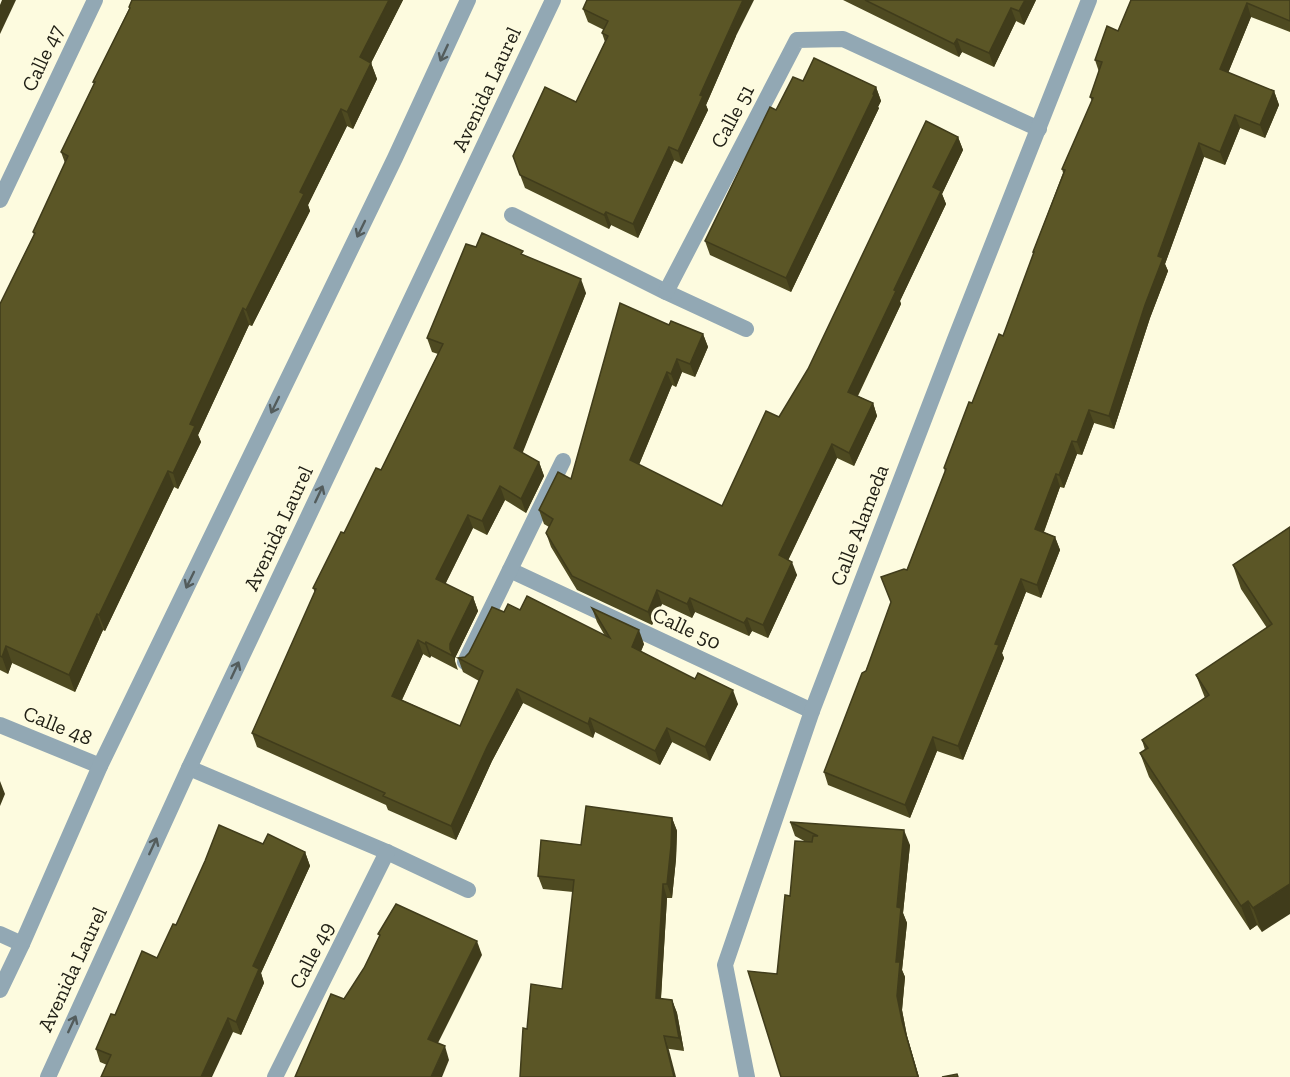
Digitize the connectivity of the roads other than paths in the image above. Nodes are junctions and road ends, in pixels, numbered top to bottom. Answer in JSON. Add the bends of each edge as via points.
{"nodes":[{"id":1,"x":95,"y":0,"type":"edge"},
{"id":2,"x":468,"y":0,"type":"edge"},
{"id":3,"x":553,"y":0,"type":"edge"},
{"id":4,"x":1089,"y":0,"type":"edge"},
{"id":5,"x":1039,"y":129,"type":"junction"},
{"id":6,"x":0,"y":200,"type":"edge"},
{"id":7,"x":512,"y":214,"type":"dead end"},
{"id":8,"x":666,"y":292,"type":"junction"},
{"id":9,"x":746,"y":329,"type":"dead end"},
{"id":10,"x":563,"y":461,"type":"dead end"},
{"id":11,"x":510,"y":570,"type":"junction"},
{"id":12,"x":465,"y":662,"type":"edge"},
{"id":13,"x":812,"y":711,"type":"junction"},
{"id":14,"x":0,"y":726,"type":"edge"},
{"id":15,"x":100,"y":766,"type":"junction"},
{"id":16,"x":189,"y":768,"type":"junction"},
{"id":17,"x":387,"y":852,"type":"junction"},
{"id":18,"x":468,"y":890,"type":"dead end"},
{"id":19,"x":0,"y":934,"type":"edge"},
{"id":20,"x":22,"y":944,"type":"junction"},
{"id":21,"x":0,"y":990,"type":"edge"},
{"id":22,"x":48,"y":1077,"type":"edge"},
{"id":23,"x":275,"y":1077,"type":"edge"},
{"id":24,"x":747,"y":1077,"type":"edge"}],
"edges":[{"from":1,"to":6,"type":"street","name":"Calle 47"},
{"from":2,"to":15,"type":"street","one_way":true,"via":[[395,159]]},
{"from":16,"to":3,"type":"street","name":"Avenida Laurel","one_way":true},
{"from":4,"to":5,"type":"street","name":"Calle Alameda"},
{"from":5,"to":8,"type":"street","name":"Calle 51","via":[[843,39],[797,40]]},
{"from":5,"to":13,"type":"street","name":"Calle Alameda"},
{"from":7,"to":8,"type":"street"},
{"from":8,"to":9,"type":"street"},
{"from":10,"to":11,"type":"street"},
{"from":11,"to":12,"type":"street"},
{"from":11,"to":13,"type":"street","name":"Calle 50"},
{"from":13,"to":24,"type":"street","name":"Calle Alameda","via":[[725,965]]},
{"from":14,"to":15,"type":"street","name":"Calle 48"},
{"from":15,"to":20,"type":"street"},
{"from":16,"to":17,"type":"street"},
{"from":22,"to":16,"type":"street","name":"Avenida Laurel","one_way":true},
{"from":17,"to":18,"type":"street"},
{"from":17,"to":23,"type":"street","name":"Calle 49"},
{"from":19,"to":20,"type":"street"},
{"from":20,"to":21,"type":"street"}]}
